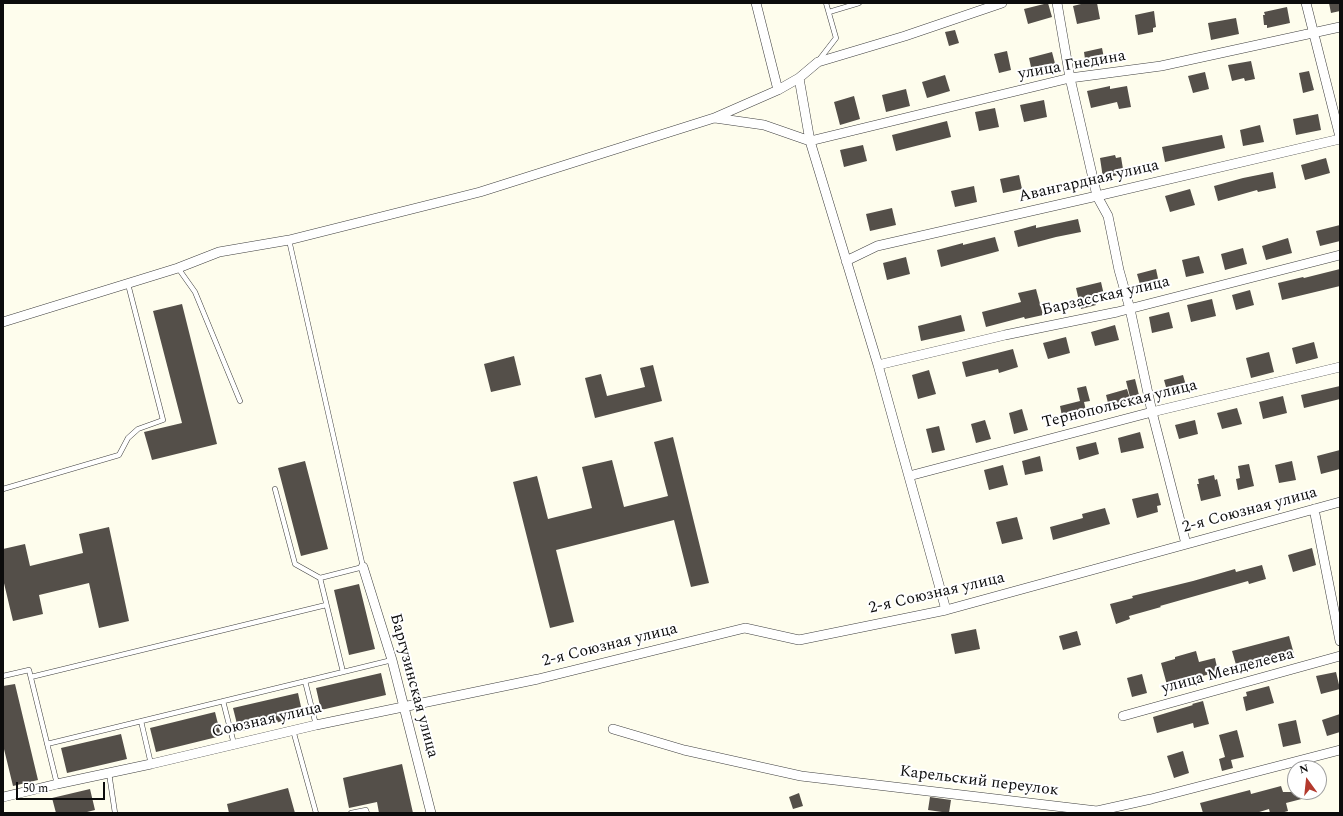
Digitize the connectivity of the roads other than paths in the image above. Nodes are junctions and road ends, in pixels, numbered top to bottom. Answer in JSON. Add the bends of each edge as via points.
{"nodes":[{"id":1,"x":756,"y":3,"type":"edge"},
{"id":2,"x":826,"y":3,"type":"edge"},
{"id":3,"x":859,"y":3,"type":"edge"},
{"id":4,"x":1002,"y":3,"type":"edge"},
{"id":5,"x":1057,"y":3,"type":"edge"},
{"id":6,"x":1306,"y":3,"type":"edge"},
{"id":7,"x":829,"y":12,"type":"junction"},
{"id":8,"x":1340,"y":27,"type":"edge"},
{"id":9,"x":1314,"y":34,"type":"junction"},
{"id":10,"x":818,"y":62,"type":"junction"},
{"id":11,"x":798,"y":78,"type":"junction"},
{"id":12,"x":1070,"y":78,"type":"junction"},
{"id":13,"x":778,"y":90,"type":"junction"},
{"id":14,"x":714,"y":118,"type":"junction"},
{"id":15,"x":1340,"y":138,"type":"edge"},
{"id":16,"x":810,"y":141,"type":"junction"},
{"id":17,"x":1097,"y":196,"type":"junction"},
{"id":18,"x":289,"y":240,"type":"junction"},
{"id":19,"x":1340,"y":255,"type":"edge"},
{"id":20,"x":846,"y":261,"type":"junction"},
{"id":21,"x":178,"y":268,"type":"junction"},
{"id":22,"x":128,"y":284,"type":"junction"},
{"id":23,"x":1130,"y":309,"type":"junction"},
{"id":24,"x":3,"y":322,"type":"edge"},
{"id":25,"x":878,"y":365,"type":"junction"},
{"id":26,"x":1340,"y":367,"type":"edge"},
{"id":27,"x":240,"y":401,"type":"dead end"},
{"id":28,"x":1152,"y":412,"type":"junction"},
{"id":29,"x":909,"y":476,"type":"junction"},
{"id":30,"x":3,"y":488,"type":"edge"},
{"id":31,"x":275,"y":489,"type":"dead end"},
{"id":32,"x":1340,"y":502,"type":"edge"},
{"id":33,"x":1314,"y":509,"type":"junction"},
{"id":34,"x":1186,"y":544,"type":"junction"},
{"id":35,"x":362,"y":567,"type":"junction"},
{"id":36,"x":320,"y":578,"type":"junction"},
{"id":37,"x":326,"y":605,"type":"junction"},
{"id":38,"x":946,"y":610,"type":"junction"},
{"id":39,"x":1340,"y":641,"type":"edge"},
{"id":40,"x":1340,"y":656,"type":"edge"},
{"id":41,"x":392,"y":660,"type":"junction"},
{"id":42,"x":343,"y":672,"type":"junction"},
{"id":43,"x":3,"y":676,"type":"edge"},
{"id":44,"x":31,"y":677,"type":"junction"},
{"id":45,"x":538,"y":679,"type":"joint"},
{"id":46,"x":306,"y":681,"type":"junction"},
{"id":47,"x":223,"y":701,"type":"junction"},
{"id":48,"x":405,"y":706,"type":"junction"},
{"id":49,"x":1123,"y":716,"type":"dead end"},
{"id":50,"x":141,"y":721,"type":"junction"},
{"id":51,"x":316,"y":725,"type":"junction"},
{"id":52,"x":613,"y":729,"type":"dead end"},
{"id":53,"x":293,"y":730,"type":"junction"},
{"id":54,"x":47,"y":744,"type":"junction"},
{"id":55,"x":234,"y":744,"type":"junction"},
{"id":56,"x":1340,"y":750,"type":"edge"},
{"id":57,"x":151,"y":764,"type":"junction"},
{"id":58,"x":109,"y":773,"type":"junction"},
{"id":59,"x":57,"y":784,"type":"junction"},
{"id":60,"x":3,"y":797,"type":"edge"},
{"id":61,"x":115,"y":813,"type":"edge"},
{"id":62,"x":316,"y":813,"type":"edge"},
{"id":63,"x":351,"y":813,"type":"edge"},
{"id":64,"x":367,"y":813,"type":"edge"},
{"id":65,"x":431,"y":813,"type":"edge"}],
"edges":[{"from":1,"to":13,"type":"street"},
{"from":2,"to":7,"type":"lane"},
{"from":3,"to":7,"type":"lane"},
{"from":4,"to":10,"type":"street"},
{"from":5,"to":12,"type":"street"},
{"from":6,"to":9,"type":"street"},
{"from":7,"to":10,"type":"lane","via":[[836,38]]},
{"from":8,"to":9,"type":"street","name":"улица Гнедина"},
{"from":9,"to":12,"type":"street","name":"улица Гнедина","via":[[1161,66]]},
{"from":9,"to":15,"type":"street"},
{"from":10,"to":11,"type":"street"},
{"from":11,"to":13,"type":"street"},
{"from":11,"to":16,"type":"street"},
{"from":12,"to":16,"type":"street","name":"улица Гнедина"},
{"from":12,"to":17,"type":"street"},
{"from":13,"to":14,"type":"street"},
{"from":14,"to":16,"type":"street","via":[[764,125]]},
{"from":14,"to":18,"type":"street","via":[[480,192]]},
{"from":15,"to":17,"type":"street","name":"Авангардная улица"},
{"from":16,"to":20,"type":"street"},
{"from":17,"to":20,"type":"street","name":"Авангардная улица","via":[[877,246]]},
{"from":17,"to":23,"type":"street","via":[[1108,216]]},
{"from":18,"to":21,"type":"street","via":[[219,252]]},
{"from":18,"to":35,"type":"lane"},
{"from":19,"to":23,"type":"street","name":"Барзасская улица"},
{"from":20,"to":25,"type":"street"},
{"from":21,"to":22,"type":"street"},
{"from":21,"to":27,"type":"lane","via":[[195,292]]},
{"from":22,"to":24,"type":"street"},
{"from":22,"to":30,"type":"lane","via":[[163,420],[138,429],[128,438],[119,455]]},
{"from":23,"to":25,"type":"street","name":"Барзасская улица"},
{"from":23,"to":28,"type":"street"},
{"from":25,"to":29,"type":"street"},
{"from":26,"to":28,"type":"street","name":"Тернопольская улица"},
{"from":28,"to":29,"type":"street","name":"Тернопольская улица"},
{"from":28,"to":34,"type":"street"},
{"from":29,"to":38,"type":"street"},
{"from":31,"to":36,"type":"lane","via":[[295,564]]},
{"from":32,"to":33,"type":"street","name":"2-я Союзная улица"},
{"from":33,"to":34,"type":"street","name":"2-я Союзная улица"},
{"from":33,"to":39,"type":"street"},
{"from":34,"to":38,"type":"street","name":"2-я Союзная улица"},
{"from":35,"to":36,"type":"lane"},
{"from":35,"to":41,"type":"street","name":"Баргузинская улица"},
{"from":36,"to":37,"type":"lane"},
{"from":37,"to":42,"type":"lane"},
{"from":37,"to":44,"type":"lane"},
{"from":38,"to":45,"type":"street","name":"2-я Союзная улица","via":[[799,640],[745,628]]},
{"from":40,"to":49,"type":"street","name":"улица Менделеева"},
{"from":41,"to":42,"type":"lane"},
{"from":41,"to":48,"type":"street","name":"Баргузинская улица"},
{"from":42,"to":46,"type":"lane"},
{"from":43,"to":44,"type":"lane","via":[[29,670]]},
{"from":44,"to":54,"type":"lane"},
{"from":45,"to":48,"type":"street","name":"Союзная улица"},
{"from":46,"to":47,"type":"lane"},
{"from":46,"to":51,"type":"lane"},
{"from":47,"to":50,"type":"lane"},
{"from":47,"to":55,"type":"lane"},
{"from":48,"to":51,"type":"street","name":"Союзная улица"},
{"from":48,"to":65,"type":"street","name":"Баргузинская улица"},
{"from":50,"to":54,"type":"lane"},
{"from":50,"to":57,"type":"lane"},
{"from":51,"to":53,"type":"street","name":"Союзная улица"},
{"from":52,"to":56,"type":"street","name":"Карельский переулок","via":[[684,750],[802,776],[1097,810],[1151,799]]},
{"from":53,"to":55,"type":"street","name":"Союзная улица"},
{"from":53,"to":62,"type":"lane"},
{"from":54,"to":59,"type":"lane"},
{"from":55,"to":57,"type":"street","name":"Союзная улица"},
{"from":57,"to":58,"type":"street","name":"Союзная улица"},
{"from":58,"to":59,"type":"street","name":"Союзная улица"},
{"from":58,"to":61,"type":"lane"},
{"from":59,"to":60,"type":"street","name":"Союзная улица"},
{"from":63,"to":64,"type":"lane","via":[[366,810]]}]}
